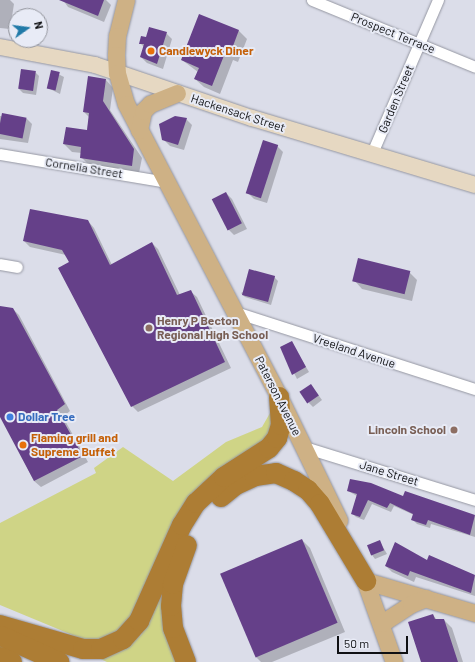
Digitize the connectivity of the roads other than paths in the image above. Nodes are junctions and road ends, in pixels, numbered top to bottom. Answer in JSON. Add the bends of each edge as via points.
{"nodes":[{"id":1,"x":126,"y":0,"type":"edge"},
{"id":2,"x":312,"y":0,"type":"edge"},
{"id":3,"x":438,"y":0,"type":"edge"},
{"id":4,"x":419,"y":44,"type":"junction"},
{"id":5,"x":0,"y":47,"type":"edge"},
{"id":6,"x":475,"y":67,"type":"edge"},
{"id":7,"x":117,"y":73,"type":"junction"},
{"id":8,"x":176,"y":93,"type":"junction"},
{"id":9,"x":139,"y":130,"type":"junction"},
{"id":10,"x":372,"y":153,"type":"junction"},
{"id":11,"x":0,"y":154,"type":"edge"},
{"id":12,"x":167,"y":182,"type":"junction"},
{"id":13,"x":475,"y":185,"type":"edge"},
{"id":14,"x":0,"y":264,"type":"edge"},
{"id":15,"x":17,"y":267,"type":"dead end"},
{"id":16,"x":235,"y":312,"type":"junction"},
{"id":17,"x":475,"y":389,"type":"edge"},
{"id":18,"x":279,"y":397,"type":"junction"},
{"id":19,"x":304,"y":446,"type":"junction"},
{"id":20,"x":475,"y":500,"type":"edge"},
{"id":21,"x":366,"y":581,"type":"junction"},
{"id":22,"x":426,"y":598,"type":"junction"},
{"id":23,"x":475,"y":613,"type":"edge"},
{"id":24,"x":382,"y":623,"type":"junction"},
{"id":25,"x":0,"y":625,"type":"edge"},
{"id":26,"x":0,"y":636,"type":"edge"},
{"id":27,"x":0,"y":657,"type":"edge"},
{"id":28,"x":12,"y":662,"type":"edge"},
{"id":29,"x":59,"y":662,"type":"edge"},
{"id":30,"x":186,"y":662,"type":"edge"},
{"id":31,"x":394,"y":662,"type":"edge"}],
"edges":[{"from":1,"to":7,"type":"main road","name":"Paterson Avenue","via":[[117,36]]},
{"from":2,"to":4,"type":"street","name":"Prospect Terrace"},
{"from":3,"to":4,"type":"street","name":"Garden Street"},
{"from":4,"to":6,"type":"street","name":"Prospect Terrace"},
{"from":4,"to":10,"type":"street","name":"Garden Street"},
{"from":5,"to":7,"type":"main road","name":"Hackensack Street","via":[[95,65]]},
{"from":7,"to":8,"type":"main road","name":"Hackensack Street"},
{"from":7,"to":9,"type":"main road","name":"Paterson Avenue","via":[[126,104]]},
{"from":8,"to":9,"type":"main road","via":[[159,99],[143,110]]},
{"from":8,"to":10,"type":"main road","name":"Hackensack Street"},
{"from":9,"to":12,"type":"main road","name":"Paterson Avenue"},
{"from":10,"to":13,"type":"main road","name":"Hackensack Street"},
{"from":11,"to":12,"type":"street","name":"Cornelia Street"},
{"from":12,"to":16,"type":"main road","name":"Paterson Avenue"},
{"from":14,"to":15,"type":"street"},
{"from":16,"to":17,"type":"street","name":"Vreeland Avenue"},
{"from":16,"to":18,"type":"main road","name":"Paterson Avenue"},
{"from":18,"to":19,"type":"main road","name":"Paterson Avenue"},
{"from":18,"to":25,"type":"highway","via":[[281,425],[277,438],[269,448],[224,477],[196,503],[182,525],[139,621],[123,639],[100,649],[84,649]]},
{"from":19,"to":20,"type":"street","name":"Jane Street"},
{"from":19,"to":21,"type":"main road","name":"Paterson Avenue"},
{"from":21,"to":22,"type":"main road"},
{"from":21,"to":24,"type":"main road","name":"Paterson Avenue"},
{"from":21,"to":30,"type":"highway","via":[[320,504],[308,490],[276,473],[255,476],[236,485],[214,502],[196,526],[180,560],[173,584],[171,606],[173,628]]},
{"from":22,"to":23,"type":"main road"},
{"from":22,"to":24,"type":"main road","via":[[411,604]]},
{"from":24,"to":31,"type":"main road","name":"Paterson Avenue"},
{"from":26,"to":29,"type":"highway"},
{"from":27,"to":28,"type":"highway"}]}
